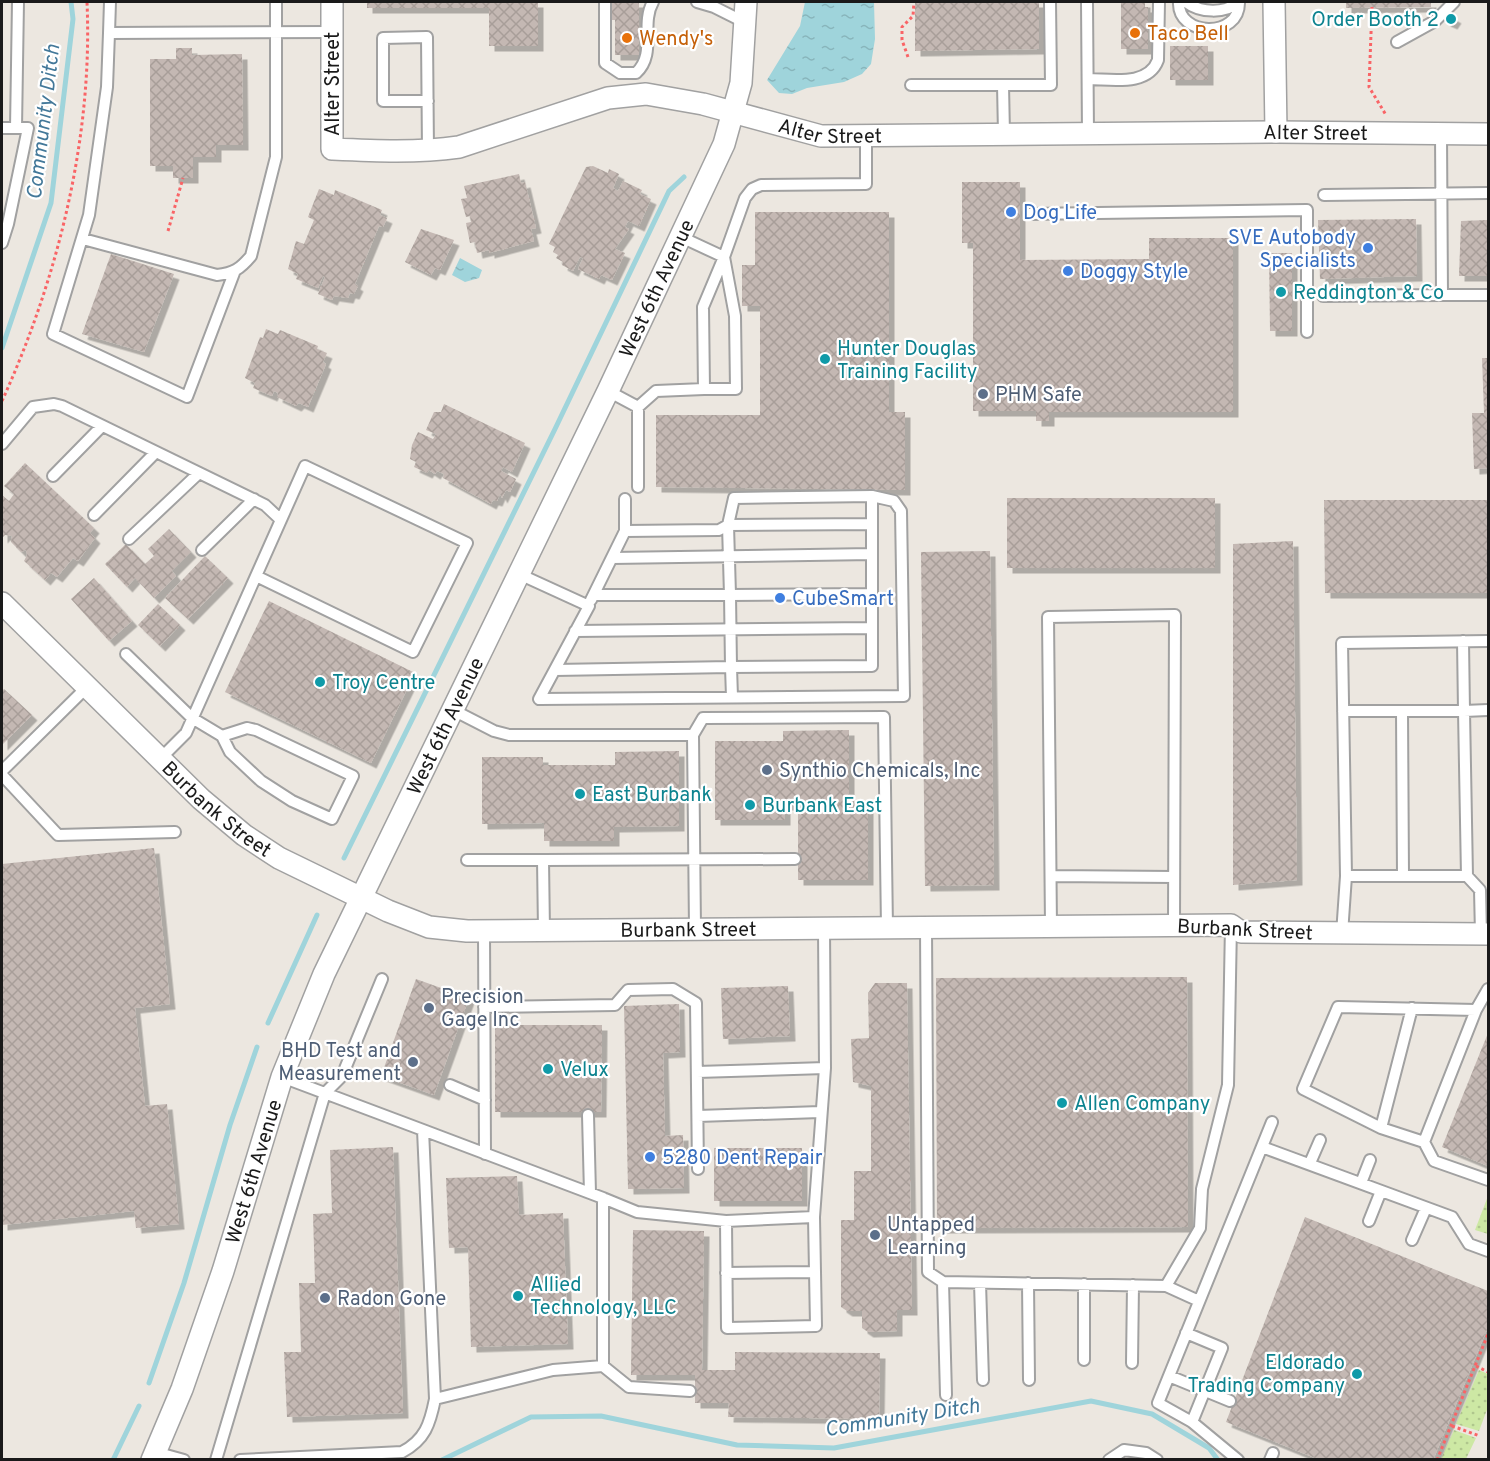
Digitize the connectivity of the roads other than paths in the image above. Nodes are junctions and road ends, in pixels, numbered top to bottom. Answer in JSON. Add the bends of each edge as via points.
{"nodes":[{"id":1,"x":18,"y":2,"type":"edge"},
{"id":2,"x":110,"y":2,"type":"edge"},
{"id":3,"x":276,"y":2,"type":"edge"},
{"id":4,"x":332,"y":2,"type":"edge"},
{"id":5,"x":605,"y":2,"type":"edge"},
{"id":6,"x":652,"y":2,"type":"edge"},
{"id":7,"x":697,"y":2,"type":"edge"},
{"id":8,"x":746,"y":2,"type":"edge"},
{"id":9,"x":1050,"y":2,"type":"edge"},
{"id":10,"x":1087,"y":2,"type":"edge"},
{"id":11,"x":1159,"y":2,"type":"edge"},
{"id":12,"x":1179,"y":2,"type":"edge"},
{"id":13,"x":1186,"y":2,"type":"edge"},
{"id":14,"x":1239,"y":2,"type":"edge"},
{"id":15,"x":1274,"y":2,"type":"edge"},
{"id":16,"x":1454,"y":2,"type":"edge"},
{"id":17,"x":746,"y":23,"type":"junction"},
{"id":18,"x":277,"y":32,"type":"junction"},
{"id":19,"x":332,"y":32,"type":"junction"},
{"id":20,"x":109,"y":33,"type":"junction"},
{"id":21,"x":1397,"y":42,"type":"dead end"},
{"id":22,"x":1088,"y":79,"type":"junction"},
{"id":23,"x":911,"y":85,"type":"dead end"},
{"id":24,"x":1004,"y":85,"type":"junction"},
{"id":25,"x":428,"y":102,"type":"junction"},
{"id":26,"x":735,"y":112,"type":"junction"},
{"id":27,"x":2,"y":128,"type":"edge"},
{"id":28,"x":16,"y":128,"type":"junction"},
{"id":29,"x":1276,"y":132,"type":"junction"},
{"id":30,"x":1004,"y":134,"type":"junction"},
{"id":31,"x":1088,"y":134,"type":"junction"},
{"id":32,"x":1441,"y":134,"type":"junction"},
{"id":33,"x":1488,"y":134,"type":"edge"},
{"id":34,"x":866,"y":135,"type":"junction"},
{"id":35,"x":428,"y":151,"type":"junction"},
{"id":36,"x":1442,"y":194,"type":"junction"},
{"id":37,"x":1488,"y":194,"type":"edge"},
{"id":38,"x":1324,"y":195,"type":"dead end"},
{"id":39,"x":1028,"y":214,"type":"dead end"},
{"id":40,"x":681,"y":237,"type":"junction"},
{"id":41,"x":83,"y":239,"type":"junction"},
{"id":42,"x":2,"y":240,"type":"edge"},
{"id":43,"x":724,"y":256,"type":"junction"},
{"id":44,"x":234,"y":273,"type":"junction"},
{"id":45,"x":1442,"y":295,"type":"junction"},
{"id":46,"x":1488,"y":295,"type":"edge"},
{"id":47,"x":1323,"y":296,"type":"dead end"},
{"id":48,"x":1307,"y":332,"type":"dead end"},
{"id":49,"x":704,"y":389,"type":"junction"},
{"id":50,"x":608,"y":391,"type":"junction"},
{"id":51,"x":638,"y":407,"type":"junction"},
{"id":52,"x":102,"y":426,"type":"junction"},
{"id":53,"x":2,"y":444,"type":"edge"},
{"id":54,"x":156,"y":452,"type":"junction"},
{"id":55,"x":199,"y":473,"type":"junction"},
{"id":56,"x":53,"y":476,"type":"dead end"},
{"id":57,"x":638,"y":487,"type":"dead end"},
{"id":58,"x":872,"y":496,"type":"junction"},
{"id":59,"x":254,"y":499,"type":"junction"},
{"id":60,"x":625,"y":499,"type":"dead end"},
{"id":61,"x":94,"y":515,"type":"dead end"},
{"id":62,"x":281,"y":520,"type":"junction"},
{"id":63,"x":872,"y":524,"type":"junction"},
{"id":64,"x":728,"y":525,"type":"junction"},
{"id":65,"x":625,"y":531,"type":"junction"},
{"id":66,"x":129,"y":539,"type":"dead end"},
{"id":67,"x":202,"y":550,"type":"dead end"},
{"id":68,"x":872,"y":554,"type":"junction"},
{"id":69,"x":729,"y":556,"type":"junction"},
{"id":70,"x":612,"y":558,"type":"junction"},
{"id":71,"x":519,"y":574,"type":"junction"},
{"id":72,"x":256,"y":576,"type":"junction"},
{"id":73,"x":872,"y":594,"type":"junction"},
{"id":74,"x":594,"y":595,"type":"junction"},
{"id":75,"x":730,"y":595,"type":"junction"},
{"id":76,"x":589,"y":606,"type":"junction"},
{"id":77,"x":4,"y":610,"type":"edge"},
{"id":78,"x":872,"y":628,"type":"junction"},
{"id":79,"x":730,"y":629,"type":"junction"},
{"id":80,"x":575,"y":631,"type":"junction"},
{"id":81,"x":1463,"y":641,"type":"junction"},
{"id":82,"x":1488,"y":641,"type":"edge"},
{"id":83,"x":126,"y":654,"type":"dead end"},
{"id":84,"x":731,"y":667,"type":"junction"},
{"id":85,"x":555,"y":669,"type":"junction"},
{"id":86,"x":87,"y":687,"type":"junction"},
{"id":87,"x":732,"y":697,"type":"junction"},
{"id":88,"x":453,"y":710,"type":"junction"},
{"id":89,"x":1488,"y":710,"type":"edge"},
{"id":90,"x":1343,"y":711,"type":"junction"},
{"id":91,"x":1402,"y":711,"type":"junction"},
{"id":92,"x":1464,"y":711,"type":"junction"},
{"id":93,"x":192,"y":718,"type":"junction"},
{"id":94,"x":693,"y":735,"type":"junction"},
{"id":95,"x":222,"y":736,"type":"junction"},
{"id":96,"x":160,"y":759,"type":"junction"},
{"id":97,"x":2,"y":773,"type":"edge"},
{"id":98,"x":175,"y":832,"type":"dead end"},
{"id":99,"x":694,"y":859,"type":"junction"},
{"id":100,"x":795,"y":859,"type":"dead end"},
{"id":101,"x":467,"y":860,"type":"dead end"},
{"id":102,"x":543,"y":860,"type":"junction"},
{"id":103,"x":1051,"y":876,"type":"junction"},
{"id":104,"x":1346,"y":876,"type":"junction"},
{"id":105,"x":1403,"y":876,"type":"junction"},
{"id":106,"x":1467,"y":876,"type":"junction"},
{"id":107,"x":1174,"y":877,"type":"junction"},
{"id":108,"x":1484,"y":890,"type":"edge"},
{"id":109,"x":361,"y":898,"type":"junction"},
{"id":110,"x":1174,"y":925,"type":"junction"},
{"id":111,"x":1231,"y":925,"type":"junction"},
{"id":112,"x":1051,"y":926,"type":"junction"},
{"id":113,"x":926,"y":927,"type":"junction"},
{"id":114,"x":824,"y":928,"type":"junction"},
{"id":115,"x":887,"y":928,"type":"junction"},
{"id":116,"x":695,"y":929,"type":"junction"},
{"id":117,"x":484,"y":931,"type":"junction"},
{"id":118,"x":544,"y":931,"type":"junction"},
{"id":119,"x":1342,"y":934,"type":"junction"},
{"id":120,"x":1485,"y":935,"type":"edge"},
{"id":121,"x":382,"y":979,"type":"dead end"},
{"id":122,"x":1488,"y":989,"type":"edge"},
{"id":123,"x":484,"y":1007,"type":"junction"},
{"id":124,"x":1412,"y":1008,"type":"junction"},
{"id":125,"x":1476,"y":1010,"type":"junction"},
{"id":126,"x":825,"y":1068,"type":"junction"},
{"id":127,"x":697,"y":1072,"type":"junction"},
{"id":128,"x":282,"y":1077,"type":"junction"},
{"id":129,"x":450,"y":1085,"type":"dead end"},
{"id":130,"x":325,"y":1094,"type":"junction"},
{"id":131,"x":485,"y":1100,"type":"junction"},
{"id":132,"x":820,"y":1112,"type":"junction"},
{"id":133,"x":588,"y":1115,"type":"dead end"},
{"id":134,"x":698,"y":1116,"type":"junction"},
{"id":135,"x":1272,"y":1122,"type":"dead end"},
{"id":136,"x":1381,"y":1128,"type":"junction"},
{"id":137,"x":423,"y":1130,"type":"junction"},
{"id":138,"x":1320,"y":1140,"type":"dead end"},
{"id":139,"x":1424,"y":1142,"type":"junction"},
{"id":140,"x":1262,"y":1147,"type":"junction"},
{"id":141,"x":485,"y":1154,"type":"junction"},
{"id":142,"x":1370,"y":1161,"type":"dead end"},
{"id":143,"x":1310,"y":1163,"type":"junction"},
{"id":144,"x":698,"y":1169,"type":"dead end"},
{"id":145,"x":1488,"y":1180,"type":"edge"},
{"id":146,"x":1361,"y":1183,"type":"junction"},
{"id":147,"x":1382,"y":1191,"type":"junction"},
{"id":148,"x":590,"y":1193,"type":"junction"},
{"id":149,"x":603,"y":1198,"type":"junction"},
{"id":150,"x":1426,"y":1208,"type":"junction"},
{"id":151,"x":814,"y":1217,"type":"junction"},
{"id":152,"x":726,"y":1221,"type":"junction"},
{"id":153,"x":1369,"y":1221,"type":"dead end"},
{"id":154,"x":1412,"y":1240,"type":"dead end"},
{"id":155,"x":1488,"y":1251,"type":"edge"},
{"id":156,"x":815,"y":1272,"type":"junction"},
{"id":157,"x":726,"y":1273,"type":"junction"},
{"id":158,"x":943,"y":1282,"type":"junction"},
{"id":159,"x":980,"y":1283,"type":"junction"},
{"id":160,"x":1028,"y":1283,"type":"junction"},
{"id":161,"x":1084,"y":1284,"type":"junction"},
{"id":162,"x":1133,"y":1285,"type":"junction"},
{"id":163,"x":1166,"y":1286,"type":"junction"},
{"id":164,"x":1199,"y":1301,"type":"junction"},
{"id":165,"x":1186,"y":1333,"type":"junction"},
{"id":166,"x":1084,"y":1360,"type":"dead end"},
{"id":167,"x":1132,"y":1363,"type":"dead end"},
{"id":168,"x":603,"y":1366,"type":"junction"},
{"id":169,"x":1169,"y":1376,"type":"junction"},
{"id":170,"x":982,"y":1380,"type":"dead end"},
{"id":171,"x":1029,"y":1380,"type":"dead end"},
{"id":172,"x":690,"y":1390,"type":"dead end"},
{"id":173,"x":1205,"y":1390,"type":"junction"},
{"id":174,"x":946,"y":1395,"type":"dead end"},
{"id":175,"x":435,"y":1399,"type":"junction"},
{"id":176,"x":1230,"y":1401,"type":"dead end"},
{"id":177,"x":1192,"y":1422,"type":"junction"},
{"id":178,"x":154,"y":1456,"type":"edge"},
{"id":179,"x":184,"y":1460,"type":"edge"},
{"id":180,"x":216,"y":1460,"type":"edge"},
{"id":181,"x":240,"y":1460,"type":"edge"},
{"id":182,"x":1109,"y":1460,"type":"edge"},
{"id":183,"x":1157,"y":1460,"type":"edge"},
{"id":184,"x":1238,"y":1460,"type":"edge"}],
"edges":[{"from":1,"to":28,"type":"lane"},
{"from":2,"to":20,"type":"lane"},
{"from":3,"to":18,"type":"lane"},
{"from":4,"to":19,"type":"street","name":"Alter Street"},
{"from":5,"to":6,"type":"lane","via":[[605,63],[620,73],[636,73],[643,67]]},
{"from":7,"to":17,"type":"lane"},
{"from":8,"to":17,"type":"street","name":"West 6th Avenue"},
{"from":9,"to":24,"type":"lane","via":[[1051,85]]},
{"from":10,"to":22,"type":"lane"},
{"from":11,"to":22,"type":"lane","via":[[1155,69],[1141,78]]},
{"from":12,"to":14,"type":"lane","via":[[1185,19],[1207,29],[1233,21]]},
{"from":13,"to":14,"type":"lane","via":[[1205,10],[1228,9]]},
{"from":15,"to":29,"type":"street"},
{"from":16,"to":21,"type":"lane","via":[[1435,21]]},
{"from":17,"to":26,"type":"street","name":"West 6th Avenue"},
{"from":18,"to":19,"type":"lane"},
{"from":18,"to":20,"type":"lane"},
{"from":18,"to":44,"type":"lane","via":[[276,157],[250,256]]},
{"from":19,"to":35,"type":"street","name":"Alter Street","via":[[332,149]]},
{"from":20,"to":41,"type":"lane","via":[[103,122]]},
{"from":22,"to":31,"type":"lane"},
{"from":23,"to":24,"type":"lane"},
{"from":24,"to":30,"type":"lane"},
{"from":25,"to":25,"type":"lane","via":[[427,37],[383,38],[383,102]]},
{"from":25,"to":35,"type":"lane"},
{"from":26,"to":34,"type":"street","name":"Alter Street","via":[[821,136]]},
{"from":26,"to":35,"type":"street","name":"Alter Street","via":[[632,94],[599,100],[480,141]]},
{"from":26,"to":40,"type":"street","name":"West 6th Avenue"},
{"from":27,"to":28,"type":"lane"},
{"from":28,"to":42,"type":"lane","via":[[28,128]]},
{"from":29,"to":31,"type":"street","name":"Alter Street"},
{"from":29,"to":32,"type":"street","name":"Alter Street"},
{"from":30,"to":31,"type":"street","name":"Alter Street"},
{"from":30,"to":34,"type":"street","name":"Alter Street"},
{"from":32,"to":33,"type":"street","name":"Alter Street"},
{"from":32,"to":36,"type":"lane"},
{"from":34,"to":43,"type":"lane","via":[[866,184],[761,185],[752,189]]},
{"from":36,"to":37,"type":"lane"},
{"from":36,"to":38,"type":"lane"},
{"from":36,"to":45,"type":"lane"},
{"from":39,"to":48,"type":"lane","via":[[1306,210]]},
{"from":40,"to":43,"type":"lane"},
{"from":40,"to":50,"type":"street","name":"West 6th Avenue"},
{"from":41,"to":44,"type":"lane","via":[[218,276]]},
{"from":41,"to":44,"type":"lane","via":[[53,334],[187,397]]},
{"from":43,"to":49,"type":"lane","via":[[704,308]]},
{"from":43,"to":49,"type":"lane","via":[[735,316],[736,389]]},
{"from":45,"to":46,"type":"lane"},
{"from":45,"to":47,"type":"lane"},
{"from":49,"to":51,"type":"lane","via":[[656,391]]},
{"from":50,"to":51,"type":"lane"},
{"from":50,"to":71,"type":"street","name":"West 6th Avenue"},
{"from":51,"to":57,"type":"lane"},
{"from":52,"to":53,"type":"lane","via":[[62,406],[42,404],[26,413]]},
{"from":52,"to":54,"type":"lane"},
{"from":52,"to":56,"type":"lane"},
{"from":54,"to":55,"type":"lane"},
{"from":54,"to":61,"type":"lane"},
{"from":55,"to":59,"type":"lane"},
{"from":55,"to":66,"type":"lane"},
{"from":58,"to":63,"type":"lane"},
{"from":58,"to":64,"type":"lane","via":[[734,498]]},
{"from":58,"to":87,"type":"lane","via":[[894,501],[901,511],[904,696]]},
{"from":59,"to":62,"type":"lane"},
{"from":59,"to":67,"type":"lane"},
{"from":60,"to":65,"type":"lane"},
{"from":62,"to":72,"type":"lane"},
{"from":62,"to":72,"type":"lane","via":[[305,466],[467,543],[413,652]]},
{"from":63,"to":64,"type":"lane"},
{"from":63,"to":68,"type":"lane"},
{"from":64,"to":65,"type":"lane","via":[[719,530]]},
{"from":64,"to":69,"type":"lane"},
{"from":65,"to":70,"type":"lane"},
{"from":68,"to":69,"type":"lane"},
{"from":68,"to":73,"type":"lane"},
{"from":69,"to":70,"type":"lane"},
{"from":69,"to":75,"type":"lane"},
{"from":70,"to":74,"type":"lane"},
{"from":71,"to":76,"type":"lane"},
{"from":71,"to":88,"type":"street","name":"West 6th Avenue"},
{"from":72,"to":93,"type":"lane"},
{"from":73,"to":75,"type":"lane"},
{"from":73,"to":78,"type":"lane"},
{"from":74,"to":75,"type":"lane"},
{"from":74,"to":76,"type":"lane"},
{"from":75,"to":79,"type":"lane"},
{"from":76,"to":80,"type":"lane"},
{"from":77,"to":86,"type":"street","name":"Burbank Street"},
{"from":78,"to":79,"type":"lane"},
{"from":78,"to":84,"type":"lane","via":[[872,666]]},
{"from":79,"to":80,"type":"lane"},
{"from":79,"to":84,"type":"lane"},
{"from":80,"to":85,"type":"lane"},
{"from":81,"to":82,"type":"lane"},
{"from":81,"to":90,"type":"lane","via":[[1342,643]]},
{"from":81,"to":92,"type":"lane"},
{"from":83,"to":93,"type":"lane"},
{"from":84,"to":85,"type":"lane"},
{"from":84,"to":87,"type":"lane"},
{"from":85,"to":87,"type":"lane","via":[[539,699]]},
{"from":86,"to":96,"type":"street","name":"Burbank Street"},
{"from":86,"to":97,"type":"lane"},
{"from":88,"to":94,"type":"lane","via":[[509,735]]},
{"from":88,"to":109,"type":"street","name":"West 6th Avenue"},
{"from":89,"to":92,"type":"lane"},
{"from":90,"to":91,"type":"lane"},
{"from":90,"to":104,"type":"lane"},
{"from":91,"to":92,"type":"lane"},
{"from":91,"to":105,"type":"lane"},
{"from":92,"to":106,"type":"lane"},
{"from":93,"to":95,"type":"lane"},
{"from":93,"to":96,"type":"lane","via":[[186,733]]},
{"from":94,"to":99,"type":"lane"},
{"from":94,"to":115,"type":"lane","via":[[703,718],[884,717]]},
{"from":95,"to":95,"type":"lane","via":[[231,752],[261,781],[292,801],[332,819],[353,776],[256,730],[247,728]]},
{"from":96,"to":109,"type":"street","name":"Burbank Street","via":[[244,835],[279,858]]},
{"from":97,"to":98,"type":"lane","via":[[58,835]]},
{"from":99,"to":100,"type":"lane"},
{"from":99,"to":102,"type":"lane"},
{"from":99,"to":116,"type":"lane"},
{"from":101,"to":102,"type":"lane"},
{"from":102,"to":118,"type":"lane"},
{"from":103,"to":107,"type":"lane"},
{"from":103,"to":107,"type":"lane","via":[[1048,617],[1174,615]]},
{"from":103,"to":112,"type":"lane"},
{"from":104,"to":105,"type":"lane"},
{"from":104,"to":119,"type":"lane"},
{"from":105,"to":106,"type":"lane"},
{"from":106,"to":108,"type":"lane"},
{"from":107,"to":110,"type":"lane"},
{"from":108,"to":120,"type":"lane"},
{"from":109,"to":117,"type":"street","name":"Burbank Street","via":[[429,927]]},
{"from":109,"to":128,"type":"street","name":"West 6th Avenue","via":[[324,974]]},
{"from":110,"to":111,"type":"street","name":"Burbank Street"},
{"from":110,"to":112,"type":"street","name":"Burbank Street"},
{"from":111,"to":119,"type":"street","name":"Burbank Street","via":[[1241,932]]},
{"from":111,"to":163,"type":"lane","via":[[1228,1085],[1202,1190],[1200,1228]]},
{"from":112,"to":113,"type":"street","name":"Burbank Street"},
{"from":113,"to":115,"type":"street","name":"Burbank Street"},
{"from":113,"to":158,"type":"lane","via":[[928,1272]]},
{"from":114,"to":115,"type":"street","name":"Burbank Street"},
{"from":114,"to":116,"type":"street","name":"Burbank Street"},
{"from":114,"to":126,"type":"lane"},
{"from":116,"to":118,"type":"street","name":"Burbank Street"},
{"from":117,"to":118,"type":"street","name":"Burbank Street"},
{"from":117,"to":123,"type":"lane"},
{"from":119,"to":120,"type":"street","name":"Burbank Street"},
{"from":121,"to":130,"type":"lane","via":[[342,1076]]},
{"from":122,"to":125,"type":"lane"},
{"from":123,"to":127,"type":"lane","via":[[615,1005],[628,990],[673,989],[696,1003]]},
{"from":123,"to":131,"type":"lane"},
{"from":124,"to":125,"type":"lane"},
{"from":124,"to":136,"type":"lane"},
{"from":124,"to":136,"type":"lane","via":[[1338,1007],[1303,1089]]},
{"from":125,"to":139,"type":"lane"},
{"from":126,"to":127,"type":"lane"},
{"from":126,"to":132,"type":"lane"},
{"from":127,"to":134,"type":"lane"},
{"from":128,"to":130,"type":"lane"},
{"from":128,"to":178,"type":"street","name":"West 6th Avenue","via":[[223,1271]]},
{"from":129,"to":131,"type":"lane"},
{"from":130,"to":137,"type":"lane"},
{"from":130,"to":180,"type":"lane"},
{"from":131,"to":141,"type":"lane"},
{"from":132,"to":134,"type":"lane"},
{"from":132,"to":151,"type":"lane"},
{"from":133,"to":148,"type":"lane"},
{"from":134,"to":144,"type":"lane"},
{"from":135,"to":140,"type":"lane"},
{"from":136,"to":139,"type":"lane"},
{"from":137,"to":141,"type":"lane"},
{"from":137,"to":175,"type":"lane"},
{"from":138,"to":143,"type":"lane"},
{"from":139,"to":145,"type":"lane","via":[[1434,1161]]},
{"from":140,"to":143,"type":"lane"},
{"from":140,"to":164,"type":"lane"},
{"from":141,"to":148,"type":"lane"},
{"from":142,"to":146,"type":"lane"},
{"from":143,"to":146,"type":"lane"},
{"from":146,"to":147,"type":"lane"},
{"from":147,"to":150,"type":"lane"},
{"from":147,"to":153,"type":"lane"},
{"from":148,"to":149,"type":"lane"},
{"from":149,"to":152,"type":"lane","via":[[637,1212]]},
{"from":149,"to":168,"type":"lane"},
{"from":150,"to":154,"type":"lane"},
{"from":150,"to":155,"type":"lane","via":[[1452,1217],[1468,1244]]},
{"from":151,"to":152,"type":"lane"},
{"from":151,"to":156,"type":"lane"},
{"from":152,"to":157,"type":"lane"},
{"from":156,"to":157,"type":"lane"},
{"from":156,"to":157,"type":"lane","via":[[816,1326],[727,1328]]},
{"from":158,"to":159,"type":"lane"},
{"from":158,"to":174,"type":"lane"},
{"from":159,"to":160,"type":"lane"},
{"from":159,"to":170,"type":"lane"},
{"from":160,"to":161,"type":"lane"},
{"from":160,"to":171,"type":"lane"},
{"from":161,"to":162,"type":"lane"},
{"from":161,"to":166,"type":"lane"},
{"from":162,"to":163,"type":"lane"},
{"from":162,"to":167,"type":"lane"},
{"from":163,"to":164,"type":"lane"},
{"from":164,"to":165,"type":"lane"},
{"from":165,"to":169,"type":"lane"},
{"from":165,"to":173,"type":"lane","via":[[1222,1348]]},
{"from":168,"to":172,"type":"lane","via":[[629,1387]]},
{"from":168,"to":175,"type":"lane","via":[[553,1370]]},
{"from":169,"to":173,"type":"lane"},
{"from":169,"to":177,"type":"lane","via":[[1158,1403]]},
{"from":173,"to":176,"type":"lane"},
{"from":173,"to":177,"type":"lane"},
{"from":175,"to":181,"type":"lane","via":[[425,1434],[402,1452]]},
{"from":177,"to":184,"type":"lane"},
{"from":178,"to":179,"type":"lane"},
{"from":182,"to":183,"type":"lane","via":[[1124,1450],[1146,1453]]}]}
